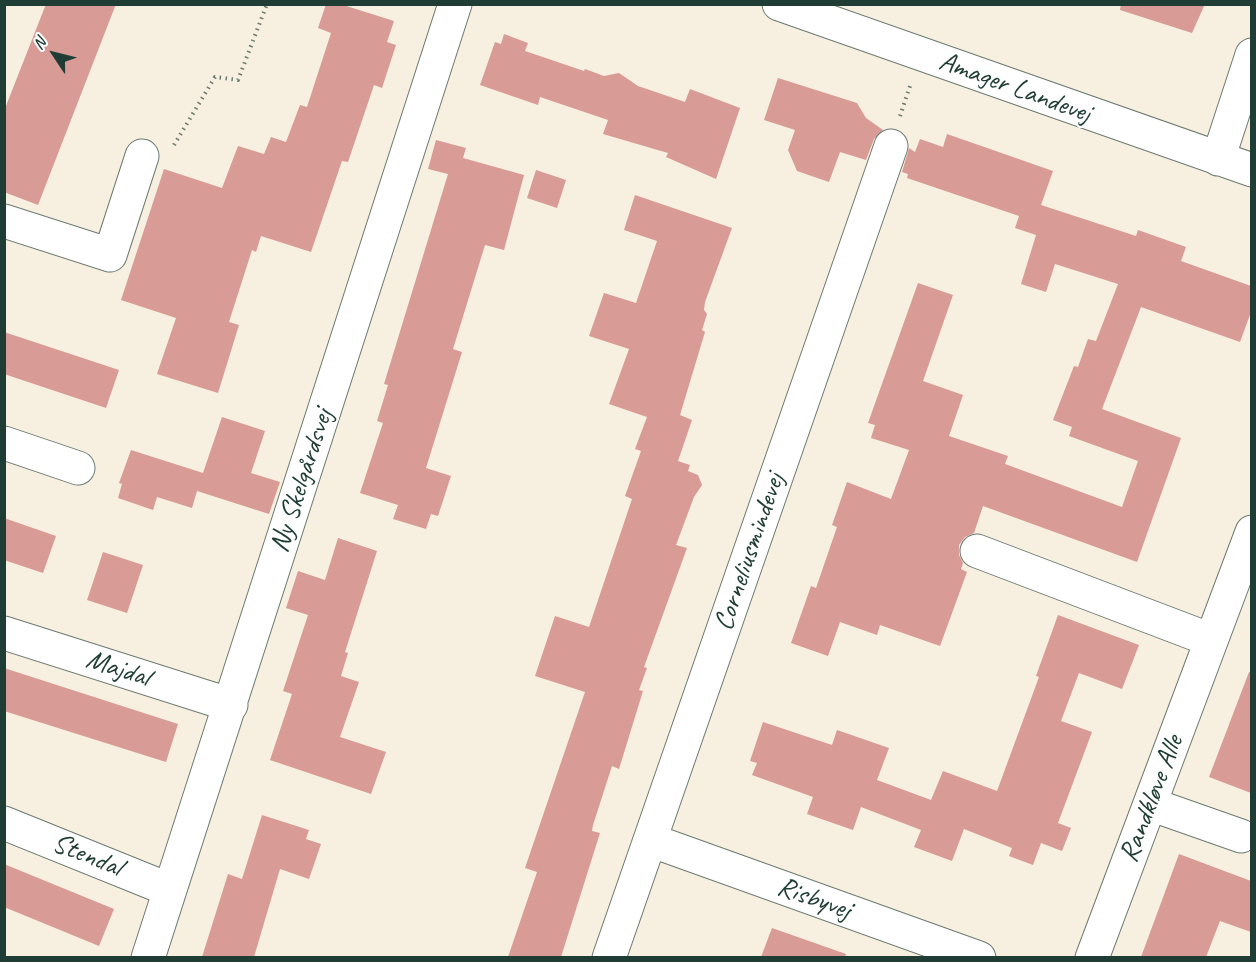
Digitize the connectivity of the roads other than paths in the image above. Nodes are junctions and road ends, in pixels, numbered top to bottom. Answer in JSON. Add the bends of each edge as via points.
{"nodes":[{"id":1,"x":454,"y":4,"type":"edge"},
{"id":2,"x":779,"y":4,"type":"edge"},
{"id":3,"x":1251,"y":55,"type":"edge"},
{"id":4,"x":891,"y":146,"type":"road end"},
{"id":5,"x":142,"y":159,"type":"road end"},
{"id":6,"x":1218,"y":159,"type":"junction"},
{"id":7,"x":1251,"y":170,"type":"edge"},
{"id":8,"x":4,"y":221,"type":"edge"},
{"id":9,"x":4,"y":443,"type":"edge"},
{"id":10,"x":78,"y":468,"type":"dead end"},
{"id":11,"x":1251,"y":532,"type":"edge"},
{"id":12,"x":977,"y":551,"type":"dead end"},
{"id":13,"x":4,"y":633,"type":"edge"},
{"id":14,"x":1211,"y":640,"type":"junction"},
{"id":15,"x":231,"y":705,"type":"junction"},
{"id":16,"x":1150,"y":804,"type":"junction"},
{"id":17,"x":4,"y":823,"type":"edge"},
{"id":18,"x":1241,"y":836,"type":"dead end"},
{"id":19,"x":650,"y":840,"type":"junction"},
{"id":20,"x":170,"y":890,"type":"junction"},
{"id":21,"x":148,"y":957,"type":"edge"},
{"id":22,"x":609,"y":957,"type":"edge"},
{"id":23,"x":979,"y":957,"type":"edge"},
{"id":24,"x":1092,"y":957,"type":"edge"}],
"edges":[{"from":1,"to":15,"type":"street","name":"Ny Skelgårdsvej"},
{"from":2,"to":6,"type":"street","name":"Amager Landevej"},
{"from":3,"to":6,"type":"street"},
{"from":4,"to":19,"type":"street","name":"Corneliusmindevej"},
{"from":5,"to":8,"type":"street","via":[[110,255]]},
{"from":6,"to":7,"type":"street","name":"Amager Landevej"},
{"from":9,"to":10,"type":"street"},
{"from":11,"to":14,"type":"street","name":"Randkløve Alle"},
{"from":12,"to":14,"type":"street"},
{"from":13,"to":15,"type":"street","name":"Majdal"},
{"from":14,"to":16,"type":"street","name":"Randkløve Alle"},
{"from":15,"to":20,"type":"street","name":"Ny Skelgårdsvej"},
{"from":16,"to":18,"type":"street"},
{"from":16,"to":24,"type":"street","name":"Randkløve Alle"},
{"from":17,"to":20,"type":"street","name":"Stendal"},
{"from":19,"to":22,"type":"street","name":"Corneliusmindevej"},
{"from":19,"to":23,"type":"street","name":"Risbyvej"},
{"from":20,"to":21,"type":"street","name":"Ny Skelgårdsvej"}]}
